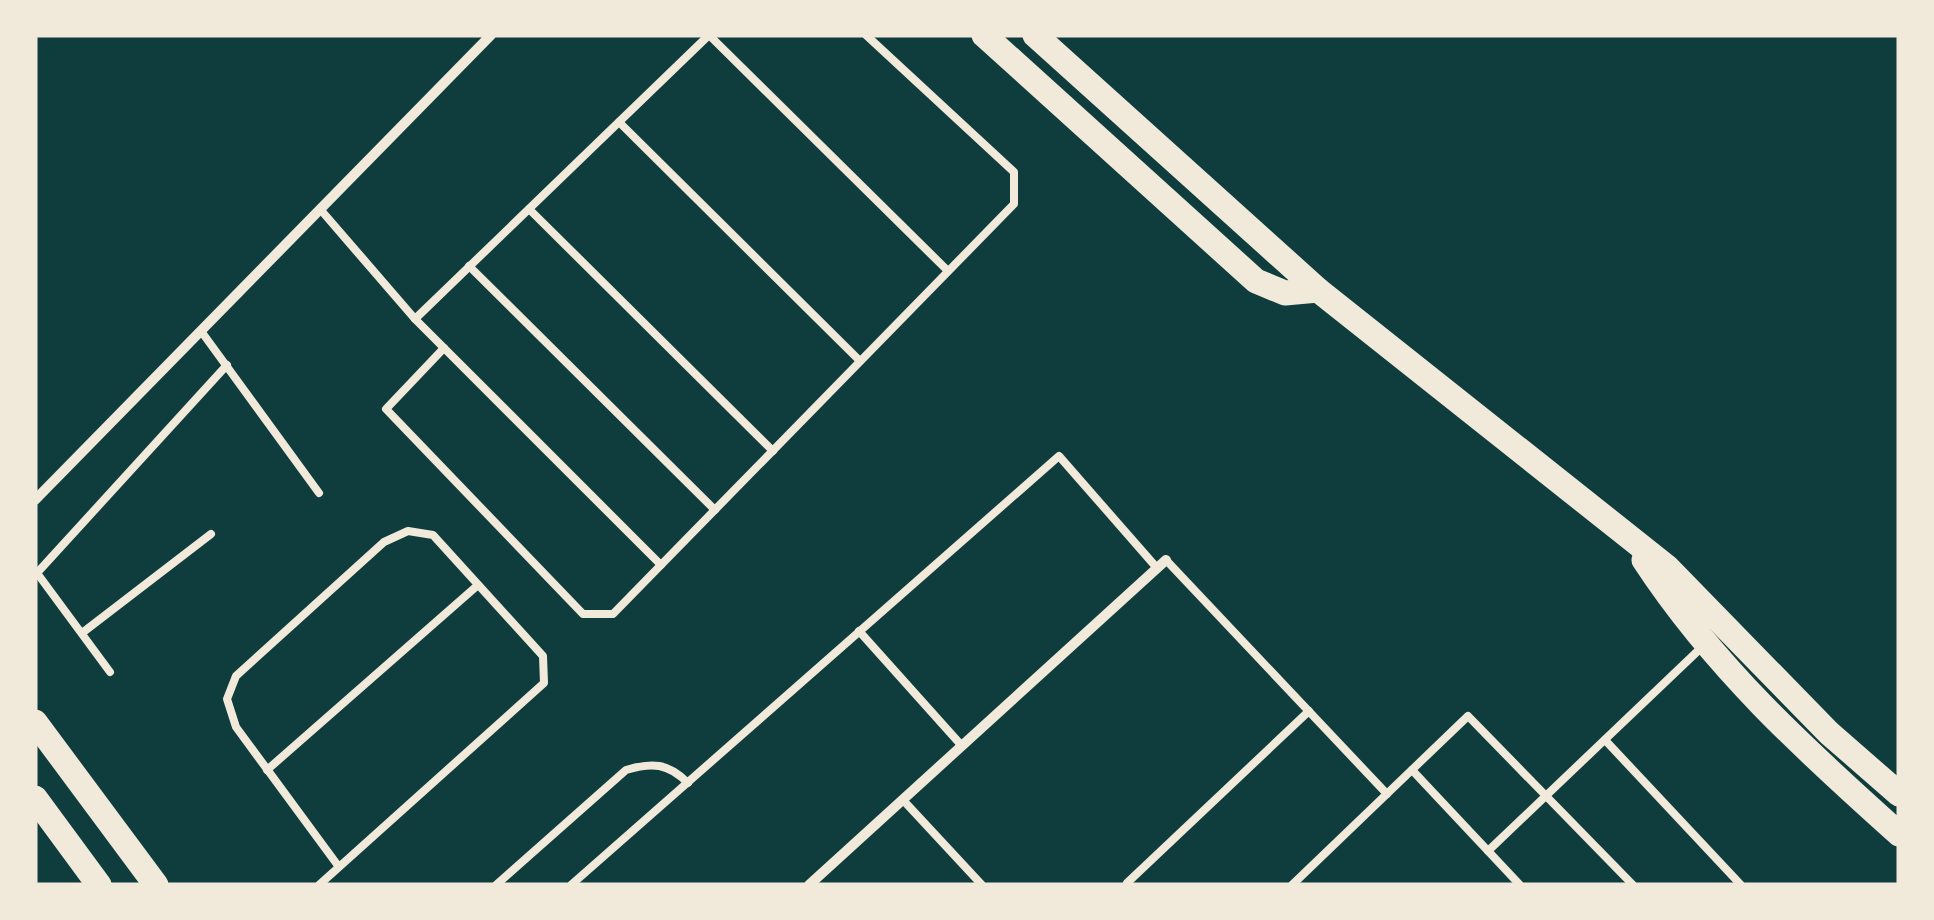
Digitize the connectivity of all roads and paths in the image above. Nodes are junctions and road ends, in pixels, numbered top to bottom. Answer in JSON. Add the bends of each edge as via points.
{"nodes":[{"id":1,"x":491,"y":35,"type":"edge"},
{"id":2,"x":709,"y":35,"type":"edge"},
{"id":3,"x":866,"y":35,"type":"edge"},
{"id":4,"x":984,"y":35,"type":"edge"},
{"id":5,"x":1035,"y":35,"type":"edge"},
{"id":6,"x":619,"y":122,"type":"junction"},
{"id":7,"x":320,"y":209,"type":"junction"},
{"id":8,"x":528,"y":209,"type":"junction"},
{"id":9,"x":469,"y":266,"type":"junction"},
{"id":10,"x":948,"y":271,"type":"junction"},
{"id":11,"x":1318,"y":290,"type":"junction"},
{"id":12,"x":415,"y":319,"type":"junction"},
{"id":13,"x":201,"y":330,"type":"junction"},
{"id":14,"x":444,"y":348,"type":"junction"},
{"id":15,"x":860,"y":361,"type":"junction"},
{"id":16,"x":227,"y":365,"type":"junction"},
{"id":17,"x":773,"y":451,"type":"junction"},
{"id":18,"x":319,"y":493,"type":"dead end"},
{"id":19,"x":35,"y":500,"type":"edge"},
{"id":20,"x":715,"y":510,"type":"junction"},
{"id":21,"x":211,"y":534,"type":"dead end"},
{"id":22,"x":1628,"y":534,"type":"junction"},
{"id":23,"x":1162,"y":564,"type":"junction"},
{"id":24,"x":661,"y":565,"type":"junction"},
{"id":25,"x":478,"y":585,"type":"junction"},
{"id":26,"x":1726,"y":625,"type":"junction"},
{"id":27,"x":860,"y":632,"type":"junction"},
{"id":28,"x":82,"y":633,"type":"junction"},
{"id":29,"x":1706,"y":644,"type":"junction"},
{"id":30,"x":110,"y":672,"type":"dead end"},
{"id":31,"x":1308,"y":710,"type":"junction"},
{"id":32,"x":35,"y":722,"type":"edge"},
{"id":33,"x":1605,"y":740,"type":"junction"},
{"id":34,"x":962,"y":746,"type":"junction"},
{"id":35,"x":268,"y":770,"type":"junction"},
{"id":36,"x":1412,"y":770,"type":"junction"},
{"id":37,"x":688,"y":783,"type":"junction"},
{"id":38,"x":1388,"y":794,"type":"junction"},
{"id":39,"x":1899,"y":794,"type":"edge"},
{"id":40,"x":1546,"y":796,"type":"junction"},
{"id":41,"x":35,"y":798,"type":"edge"},
{"id":42,"x":902,"y":800,"type":"junction"},
{"id":43,"x":1899,"y":834,"type":"edge"},
{"id":44,"x":1488,"y":851,"type":"junction"},
{"id":45,"x":339,"y":867,"type":"junction"},
{"id":46,"x":1127,"y":883,"type":"edge"},
{"id":47,"x":1736,"y":883,"type":"edge"},
{"id":48,"x":99,"y":885,"type":"edge"},
{"id":49,"x":156,"y":885,"type":"edge"},
{"id":50,"x":319,"y":885,"type":"edge"},
{"id":51,"x":496,"y":885,"type":"edge"},
{"id":52,"x":572,"y":885,"type":"edge"},
{"id":53,"x":810,"y":885,"type":"edge"},
{"id":54,"x":982,"y":885,"type":"edge"},
{"id":55,"x":1292,"y":885,"type":"edge"},
{"id":56,"x":1520,"y":885,"type":"edge"},
{"id":57,"x":1634,"y":885,"type":"edge"}],
"edges":[{"from":1,"to":7,"type":"street"},
{"from":2,"to":6,"type":"lane"},
{"from":2,"to":10,"type":"lane"},
{"from":3,"to":10,"type":"lane","via":[[1014,172],[1014,204]]},
{"from":4,"to":11,"type":"main road","via":[[1256,281],[1285,293]]},
{"from":5,"to":11,"type":"main road"},
{"from":6,"to":8,"type":"lane"},
{"from":6,"to":15,"type":"lane"},
{"from":7,"to":12,"type":"lane"},
{"from":7,"to":13,"type":"street"},
{"from":8,"to":9,"type":"lane"},
{"from":8,"to":17,"type":"lane"},
{"from":9,"to":12,"type":"lane"},
{"from":9,"to":20,"type":"lane"},
{"from":10,"to":15,"type":"lane"},
{"from":11,"to":22,"type":"main road"},
{"from":12,"to":14,"type":"lane"},
{"from":13,"to":16,"type":"lane"},
{"from":13,"to":19,"type":"street"},
{"from":14,"to":24,"type":"lane"},
{"from":14,"to":24,"type":"lane","via":[[386,409],[583,614],[613,614]]},
{"from":15,"to":17,"type":"lane"},
{"from":16,"to":18,"type":"lane"},
{"from":16,"to":28,"type":"lane","via":[[37,572]]},
{"from":17,"to":20,"type":"lane"},
{"from":20,"to":24,"type":"lane"},
{"from":21,"to":28,"type":"lane"},
{"from":22,"to":26,"type":"main road"},
{"from":22,"to":29,"type":"main road"},
{"from":23,"to":27,"type":"lane","via":[[1058,456]]},
{"from":23,"to":31,"type":"lane"},
{"from":23,"to":34,"type":"street"},
{"from":25,"to":35,"type":"lane"},
{"from":25,"to":35,"type":"lane","via":[[433,534],[408,531],[384,542],[236,676],[227,699],[236,727]]},
{"from":25,"to":45,"type":"lane","via":[[543,656],[544,684]]},
{"from":26,"to":29,"type":"lane"},
{"from":26,"to":39,"type":"main road"},
{"from":27,"to":34,"type":"lane"},
{"from":27,"to":37,"type":"lane"},
{"from":28,"to":30,"type":"lane"},
{"from":29,"to":33,"type":"lane"},
{"from":29,"to":43,"type":"main road","via":[[1790,736]]},
{"from":31,"to":38,"type":"lane"},
{"from":31,"to":46,"type":"lane"},
{"from":32,"to":49,"type":"main road"},
{"from":33,"to":40,"type":"lane"},
{"from":33,"to":47,"type":"lane"},
{"from":34,"to":42,"type":"street"},
{"from":35,"to":45,"type":"lane"},
{"from":36,"to":38,"type":"lane"},
{"from":36,"to":40,"type":"lane","via":[[1468,716]]},
{"from":36,"to":44,"type":"lane"},
{"from":37,"to":51,"type":"lane","via":[[673,768],[648,763],[626,770]]},
{"from":37,"to":52,"type":"lane"},
{"from":38,"to":55,"type":"lane"},
{"from":40,"to":44,"type":"lane"},
{"from":40,"to":57,"type":"lane"},
{"from":41,"to":48,"type":"main road"},
{"from":42,"to":53,"type":"street"},
{"from":42,"to":54,"type":"lane"},
{"from":44,"to":56,"type":"lane"},
{"from":45,"to":50,"type":"lane"}]}
